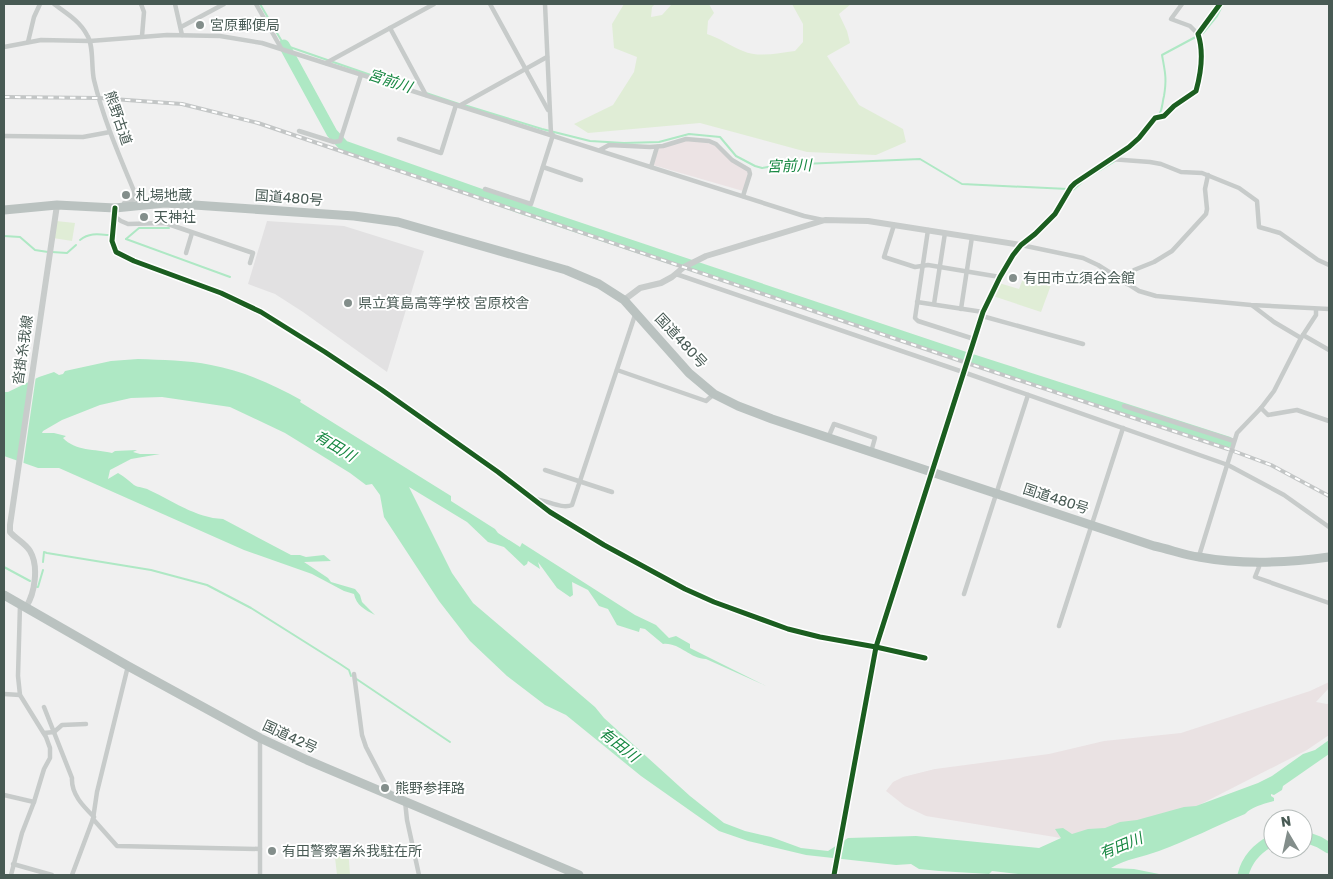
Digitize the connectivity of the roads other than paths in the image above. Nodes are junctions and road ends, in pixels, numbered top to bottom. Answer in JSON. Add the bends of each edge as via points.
{"nodes":[{"id":1,"x":40,"y":4,"type":"edge"},
{"id":2,"x":54,"y":4,"type":"edge"},
{"id":3,"x":141,"y":4,"type":"edge"},
{"id":4,"x":175,"y":4,"type":"edge"},
{"id":5,"x":224,"y":4,"type":"edge"},
{"id":6,"x":256,"y":4,"type":"edge"},
{"id":7,"x":434,"y":4,"type":"edge"},
{"id":8,"x":490,"y":4,"type":"edge"},
{"id":9,"x":545,"y":4,"type":"edge"},
{"id":10,"x":1182,"y":4,"type":"edge"},
{"id":11,"x":1220,"y":4,"type":"edge"},
{"id":12,"x":181,"y":26,"type":"junction"},
{"id":13,"x":390,"y":28,"type":"junction"},
{"id":14,"x":1198,"y":34,"type":"junction"},
{"id":15,"x":182,"y":35,"type":"junction"},
{"id":16,"x":142,"y":36,"type":"junction"},
{"id":17,"x":90,"y":41,"type":"junction"},
{"id":18,"x":28,"y":42,"type":"junction"},
{"id":19,"x":4,"y":47,"type":"edge"},
{"id":20,"x":281,"y":48,"type":"junction"},
{"id":21,"x":548,"y":56,"type":"junction"},
{"id":22,"x":326,"y":63,"type":"junction"},
{"id":23,"x":526,"y":69,"type":"junction"},
{"id":24,"x":361,"y":74,"type":"junction"},
{"id":25,"x":426,"y":96,"type":"junction"},
{"id":26,"x":458,"y":105,"type":"junction"},
{"id":27,"x":549,"y":111,"type":"junction"},
{"id":28,"x":299,"y":130,"type":"dead end"},
{"id":29,"x":110,"y":132,"type":"junction"},
{"id":30,"x":552,"y":135,"type":"junction"},
{"id":31,"x":4,"y":136,"type":"edge"},
{"id":32,"x":399,"y":139,"type":"dead end"},
{"id":33,"x":657,"y":147,"type":"junction"},
{"id":34,"x":600,"y":150,"type":"junction"},
{"id":35,"x":1109,"y":159,"type":"junction"},
{"id":36,"x":542,"y":167,"type":"junction"},
{"id":37,"x":651,"y":167,"type":"junction"},
{"id":38,"x":1208,"y":175,"type":"junction"},
{"id":39,"x":581,"y":180,"type":"dead end"},
{"id":40,"x":485,"y":189,"type":"dead end"},
{"id":41,"x":743,"y":196,"type":"junction"},
{"id":42,"x":135,"y":199,"type":"junction"},
{"id":43,"x":165,"y":203,"type":"junction"},
{"id":44,"x":103,"y":208,"type":"junction"},
{"id":45,"x":4,"y":210,"type":"edge"},
{"id":46,"x":56,"y":210,"type":"junction"},
{"id":47,"x":115,"y":212,"type":"junction"},
{"id":48,"x":825,"y":220,"type":"junction"},
{"id":49,"x":894,"y":225,"type":"junction"},
{"id":50,"x":928,"y":230,"type":"junction"},
{"id":51,"x":192,"y":233,"type":"junction"},
{"id":52,"x":945,"y":233,"type":"junction"},
{"id":53,"x":972,"y":237,"type":"junction"},
{"id":54,"x":1021,"y":244,"type":"junction"},
{"id":55,"x":186,"y":253,"type":"dead end"},
{"id":56,"x":250,"y":263,"type":"dead end"},
{"id":57,"x":1329,"y":265,"type":"edge"},
{"id":58,"x":922,"y":266,"type":"junction"},
{"id":59,"x":940,"y":267,"type":"junction"},
{"id":60,"x":967,"y":271,"type":"junction"},
{"id":61,"x":676,"y":274,"type":"junction"},
{"id":62,"x":1000,"y":276,"type":"junction"},
{"id":63,"x":1127,"y":284,"type":"junction"},
{"id":64,"x":624,"y":300,"type":"junction"},
{"id":65,"x":917,"y":302,"type":"junction"},
{"id":66,"x":934,"y":304,"type":"junction"},
{"id":67,"x":1252,"y":305,"type":"junction"},
{"id":68,"x":961,"y":309,"type":"junction"},
{"id":69,"x":1316,"y":309,"type":"junction"},
{"id":70,"x":1329,"y":309,"type":"edge"},
{"id":71,"x":636,"y":312,"type":"junction"},
{"id":72,"x":982,"y":314,"type":"junction"},
{"id":73,"x":1302,"y":336,"type":"junction"},
{"id":74,"x":974,"y":339,"type":"junction"},
{"id":75,"x":1083,"y":344,"type":"dead end"},
{"id":76,"x":1329,"y":350,"type":"edge"},
{"id":77,"x":617,"y":370,"type":"junction"},
{"id":78,"x":962,"y":375,"type":"junction"},
{"id":79,"x":714,"y":394,"type":"junction"},
{"id":80,"x":1028,"y":394,"type":"junction"},
{"id":81,"x":1124,"y":406,"type":"dead end"},
{"id":82,"x":1261,"y":408,"type":"junction"},
{"id":83,"x":1329,"y":421,"type":"edge"},
{"id":84,"x":1123,"y":428,"type":"junction"},
{"id":85,"x":828,"y":438,"type":"junction"},
{"id":86,"x":1234,"y":441,"type":"junction"},
{"id":87,"x":871,"y":452,"type":"junction"},
{"id":88,"x":1228,"y":465,"type":"junction"},
{"id":89,"x":545,"y":470,"type":"dead end"},
{"id":90,"x":932,"y":472,"type":"junction"},
{"id":91,"x":580,"y":482,"type":"junction"},
{"id":92,"x":612,"y":492,"type":"dead end"},
{"id":93,"x":996,"y":494,"type":"junction"},
{"id":94,"x":531,"y":499,"type":"junction"},
{"id":95,"x":8,"y":524,"type":"edge"},
{"id":96,"x":1092,"y":526,"type":"junction"},
{"id":97,"x":1329,"y":527,"type":"edge"},
{"id":98,"x":1199,"y":557,"type":"junction"},
{"id":99,"x":1329,"y":557,"type":"edge"},
{"id":100,"x":1257,"y":563,"type":"junction"},
{"id":101,"x":964,"y":594,"type":"dead end"},
{"id":102,"x":4,"y":595,"type":"edge"},
{"id":103,"x":1329,"y":603,"type":"edge"},
{"id":104,"x":23,"y":606,"type":"junction"},
{"id":105,"x":1059,"y":626,"type":"dead end"},
{"id":106,"x":876,"y":646,"type":"junction"},
{"id":107,"x":925,"y":658,"type":"dead end"},
{"id":108,"x":128,"y":666,"type":"junction"},
{"id":109,"x":354,"y":674,"type":"dead end"},
{"id":110,"x":4,"y":694,"type":"edge"},
{"id":111,"x":20,"y":694,"type":"junction"},
{"id":112,"x":44,"y":708,"type":"dead end"},
{"id":113,"x":86,"y":724,"type":"dead end"},
{"id":114,"x":54,"y":732,"type":"junction"},
{"id":115,"x":44,"y":733,"type":"junction"},
{"id":116,"x":260,"y":738,"type":"junction"},
{"id":117,"x":4,"y":795,"type":"edge"},
{"id":118,"x":391,"y":795,"type":"junction"},
{"id":119,"x":34,"y":802,"type":"junction"},
{"id":120,"x":406,"y":802,"type":"junction"},
{"id":121,"x":93,"y":818,"type":"junction"},
{"id":122,"x":260,"y":849,"type":"junction"},
{"id":123,"x":13,"y":864,"type":"junction"},
{"id":124,"x":11,"y":875,"type":"edge"},
{"id":125,"x":52,"y":875,"type":"edge"},
{"id":126,"x":72,"y":875,"type":"edge"},
{"id":127,"x":260,"y":875,"type":"edge"},
{"id":128,"x":419,"y":875,"type":"edge"},
{"id":129,"x":579,"y":875,"type":"edge"},
{"id":130,"x":834,"y":875,"type":"edge"}],
"edges":[{"from":1,"to":18,"type":"street"},
{"from":2,"to":17,"type":"street","via":[[78,22]]},
{"from":3,"to":16,"type":"street","via":[[144,12]]},
{"from":4,"to":12,"type":"street"},
{"from":5,"to":12,"type":"street"},
{"from":6,"to":20,"type":"street"},
{"from":7,"to":13,"type":"street"},
{"from":8,"to":23,"type":"street"},
{"from":9,"to":21,"type":"street"},
{"from":10,"to":14,"type":"street","via":[[1171,19],[1190,26]]},
{"from":11,"to":14,"type":"street"},
{"from":12,"to":15,"type":"street"},
{"from":13,"to":22,"type":"street"},
{"from":13,"to":25,"type":"street"},
{"from":14,"to":35,"type":"street","via":[[1202,63],[1196,91],[1164,116],[1155,118],[1134,142]]},
{"from":15,"to":16,"type":"street"},
{"from":15,"to":20,"type":"street","via":[[234,38]]},
{"from":16,"to":17,"type":"street"},
{"from":17,"to":18,"type":"street"},
{"from":17,"to":29,"type":"street","name":"熊野古道","via":[[94,78]]},
{"from":18,"to":19,"type":"street"},
{"from":20,"to":22,"type":"street"},
{"from":21,"to":23,"type":"street"},
{"from":21,"to":27,"type":"street"},
{"from":22,"to":24,"type":"street"},
{"from":23,"to":26,"type":"street"},
{"from":23,"to":27,"type":"street"},
{"from":24,"to":25,"type":"street"},
{"from":24,"to":28,"type":"street","via":[[340,141],[334,142]]},
{"from":25,"to":26,"type":"street"},
{"from":26,"to":30,"type":"street"},
{"from":26,"to":32,"type":"street","via":[[441,153]]},
{"from":27,"to":30,"type":"street"},
{"from":29,"to":31,"type":"street","via":[[83,137]]},
{"from":29,"to":42,"type":"street","name":"熊野古道"},
{"from":30,"to":34,"type":"street"},
{"from":30,"to":36,"type":"street"},
{"from":33,"to":34,"type":"street","via":[[608,145]]},
{"from":33,"to":37,"type":"street"},
{"from":33,"to":41,"type":"street","via":[[686,139],[714,142],[732,160],[749,170]]},
{"from":34,"to":37,"type":"street"},
{"from":35,"to":38,"type":"street","via":[[1150,162],[1181,172]]},
{"from":35,"to":54,"type":"street","via":[[1075,183],[1055,214]]},
{"from":36,"to":39,"type":"street"},
{"from":36,"to":40,"type":"street","via":[[530,204]]},
{"from":37,"to":41,"type":"street"},
{"from":38,"to":57,"type":"street","via":[[1239,188],[1257,201],[1258,227],[1280,233]]},
{"from":38,"to":63,"type":"street","via":[[1206,214],[1172,251],[1134,270]]},
{"from":41,"to":48,"type":"street"},
{"from":42,"to":43,"type":"street"},
{"from":42,"to":44,"type":"street"},
{"from":43,"to":47,"type":"highway","name":"国道480号"},
{"from":43,"to":64,"type":"highway","name":"国道480号","via":[[398,222],[566,270],[599,284]]},
{"from":44,"to":46,"type":"highway","name":"国道480号"},
{"from":44,"to":47,"type":"highway","name":"国道480号"},
{"from":45,"to":46,"type":"highway","name":"国道480号"},
{"from":46,"to":95,"type":"street","name":"沓掛糸我線"},
{"from":47,"to":51,"type":"street","via":[[125,223],[165,223]]},
{"from":47,"to":94,"type":"street","via":[[112,241],[116,252],[221,293],[269,316],[382,390]]},
{"from":48,"to":49,"type":"street"},
{"from":48,"to":61,"type":"street","via":[[713,253]]},
{"from":49,"to":50,"type":"street"},
{"from":49,"to":58,"type":"street","via":[[884,256],[915,267]]},
{"from":50,"to":52,"type":"street"},
{"from":50,"to":58,"type":"street"},
{"from":51,"to":55,"type":"street"},
{"from":51,"to":56,"type":"street","via":[[253,253]]},
{"from":52,"to":53,"type":"street"},
{"from":52,"to":59,"type":"street"},
{"from":53,"to":54,"type":"street"},
{"from":53,"to":60,"type":"street"},
{"from":54,"to":62,"type":"street"},
{"from":54,"to":63,"type":"street","via":[[1083,258]]},
{"from":58,"to":59,"type":"street"},
{"from":58,"to":65,"type":"street"},
{"from":59,"to":60,"type":"street"},
{"from":59,"to":66,"type":"street"},
{"from":60,"to":62,"type":"street"},
{"from":60,"to":68,"type":"street"},
{"from":61,"to":64,"type":"street","via":[[661,283],[635,291]]},
{"from":61,"to":78,"type":"street"},
{"from":62,"to":72,"type":"street"},
{"from":63,"to":67,"type":"street","via":[[1156,296]]},
{"from":64,"to":71,"type":"highway","name":"国道480号"},
{"from":65,"to":66,"type":"street"},
{"from":65,"to":74,"type":"street","via":[[916,320]]},
{"from":66,"to":68,"type":"street"},
{"from":67,"to":69,"type":"street"},
{"from":67,"to":73,"type":"street","via":[[1274,322]]},
{"from":68,"to":72,"type":"street"},
{"from":69,"to":70,"type":"street"},
{"from":69,"to":73,"type":"street","via":[[1316,315]]},
{"from":71,"to":77,"type":"street"},
{"from":71,"to":79,"type":"highway","name":"国道480号","via":[[689,372]]},
{"from":72,"to":74,"type":"street"},
{"from":72,"to":75,"type":"street"},
{"from":73,"to":76,"type":"street"},
{"from":73,"to":82,"type":"street","via":[[1274,391]]},
{"from":74,"to":78,"type":"street"},
{"from":77,"to":79,"type":"street","via":[[706,401]]},
{"from":77,"to":91,"type":"street"},
{"from":78,"to":80,"type":"street"},
{"from":78,"to":90,"type":"street"},
{"from":79,"to":85,"type":"highway","name":"国道480号","via":[[738,406]]},
{"from":80,"to":84,"type":"street"},
{"from":80,"to":93,"type":"street"},
{"from":81,"to":86,"type":"street"},
{"from":82,"to":83,"type":"street","via":[[1268,415],[1298,410]]},
{"from":82,"to":86,"type":"street","via":[[1242,427]]},
{"from":84,"to":88,"type":"street"},
{"from":84,"to":96,"type":"street"},
{"from":85,"to":87,"type":"highway","name":"国道480号"},
{"from":85,"to":87,"type":"street","via":[[834,424],[859,432],[875,438]]},
{"from":86,"to":88,"type":"street"},
{"from":87,"to":90,"type":"highway","name":"国道480号"},
{"from":88,"to":97,"type":"street","via":[[1284,495]]},
{"from":88,"to":98,"type":"street"},
{"from":89,"to":91,"type":"street"},
{"from":90,"to":93,"type":"highway","name":"国道480号"},
{"from":90,"to":106,"type":"street"},
{"from":91,"to":92,"type":"street"},
{"from":91,"to":94,"type":"street","via":[[572,505],[568,507]]},
{"from":93,"to":96,"type":"highway","name":"国道480号"},
{"from":93,"to":101,"type":"street"},
{"from":94,"to":106,"type":"street","via":[[604,545],[714,602],[788,629]]},
{"from":95,"to":104,"type":"street","name":"沓掛糸我線","via":[[10,532],[30,551],[33,560],[33,592]]},
{"from":96,"to":98,"type":"highway","name":"国道480号"},
{"from":96,"to":105,"type":"street"},
{"from":98,"to":100,"type":"highway","name":"国道480号"},
{"from":99,"to":100,"type":"highway","name":"国道480号"},
{"from":100,"to":103,"type":"street","via":[[1255,577]]},
{"from":102,"to":104,"type":"highway","name":"国道42号"},
{"from":104,"to":108,"type":"highway","name":"国道42号"},
{"from":104,"to":111,"type":"street","via":[[18,668]]},
{"from":106,"to":107,"type":"street"},
{"from":106,"to":130,"type":"street"},
{"from":108,"to":116,"type":"highway","name":"国道42号"},
{"from":108,"to":121,"type":"street"},
{"from":109,"to":118,"type":"street","via":[[364,741]]},
{"from":110,"to":111,"type":"street"},
{"from":111,"to":115,"type":"street"},
{"from":112,"to":114,"type":"street"},
{"from":113,"to":114,"type":"street","via":[[62,725]]},
{"from":114,"to":115,"type":"street"},
{"from":114,"to":121,"type":"street","via":[[72,778],[73,790]]},
{"from":115,"to":119,"type":"street","via":[[50,758]]},
{"from":116,"to":118,"type":"highway","name":"国道42号"},
{"from":116,"to":122,"type":"street"},
{"from":117,"to":119,"type":"street"},
{"from":118,"to":120,"type":"highway","name":"国道42号"},
{"from":119,"to":123,"type":"street"},
{"from":120,"to":128,"type":"street"},
{"from":120,"to":129,"type":"highway","name":"国道42号"},
{"from":121,"to":122,"type":"street","via":[[117,846]]},
{"from":121,"to":126,"type":"street"},
{"from":122,"to":127,"type":"street"},
{"from":123,"to":124,"type":"street"},
{"from":123,"to":125,"type":"street"}]}
